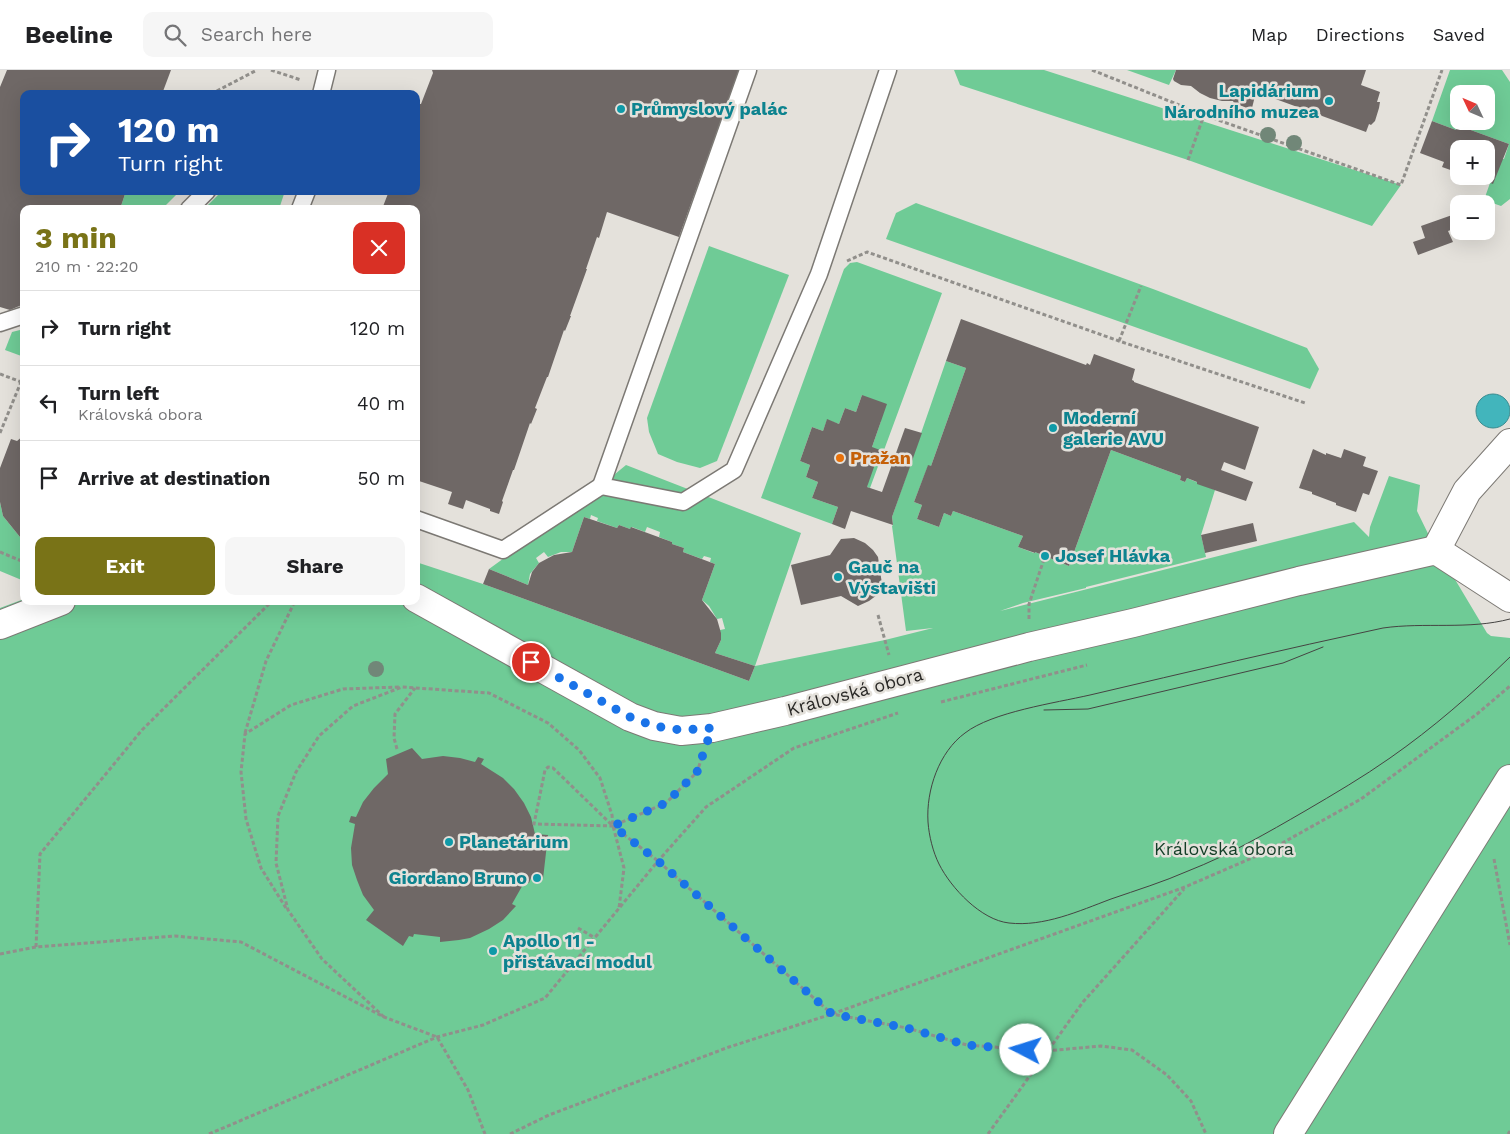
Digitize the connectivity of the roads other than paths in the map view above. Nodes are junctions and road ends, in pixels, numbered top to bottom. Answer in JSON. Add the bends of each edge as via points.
{"nodes":[{"id":1,"x":328,"y":70,"type":"edge"},
{"id":2,"x":748,"y":70,"type":"edge"},
{"id":3,"x":888,"y":70,"type":"edge"},
{"id":4,"x":322,"y":90,"type":"edge"},
{"id":5,"x":204,"y":195,"type":"edge"},
{"id":6,"x":193,"y":205,"type":"edge"},
{"id":7,"x":20,"y":316,"type":"edge"},
{"id":8,"x":0,"y":323,"type":"edge"},
{"id":9,"x":1510,"y":443,"type":"edge"},
{"id":10,"x":601,"y":486,"type":"junction"},
{"id":11,"x":420,"y":520,"type":"edge"},
{"id":12,"x":1436,"y":550,"type":"junction"},
{"id":13,"x":1510,"y":598,"type":"edge"},
{"id":14,"x":420,"y":600,"type":"edge"},
{"id":15,"x":51,"y":605,"type":"edge"},
{"id":16,"x":0,"y":625,"type":"edge"},
{"id":17,"x":1510,"y":779,"type":"edge"},
{"id":18,"x":1288,"y":1134,"type":"edge"}],
"edges":[{"from":1,"to":4,"type":"lane"},
{"from":2,"to":10,"type":"lane"},
{"from":3,"to":10,"type":"lane","via":[[819,274],[734,470],[683,502]]},
{"from":5,"to":6,"type":"lane"},
{"from":7,"to":8,"type":"lane"},
{"from":9,"to":12,"type":"street","via":[[1467,491]]},
{"from":10,"to":11,"type":"lane","via":[[503,550]]},
{"from":12,"to":13,"type":"street"},
{"from":12,"to":14,"type":"street","name":"Královská obora","via":[[1029,647],[785,711],[712,728],[681,730],[654,726],[630,717]]},
{"from":15,"to":16,"type":"street"},
{"from":17,"to":18,"type":"street"}]}
